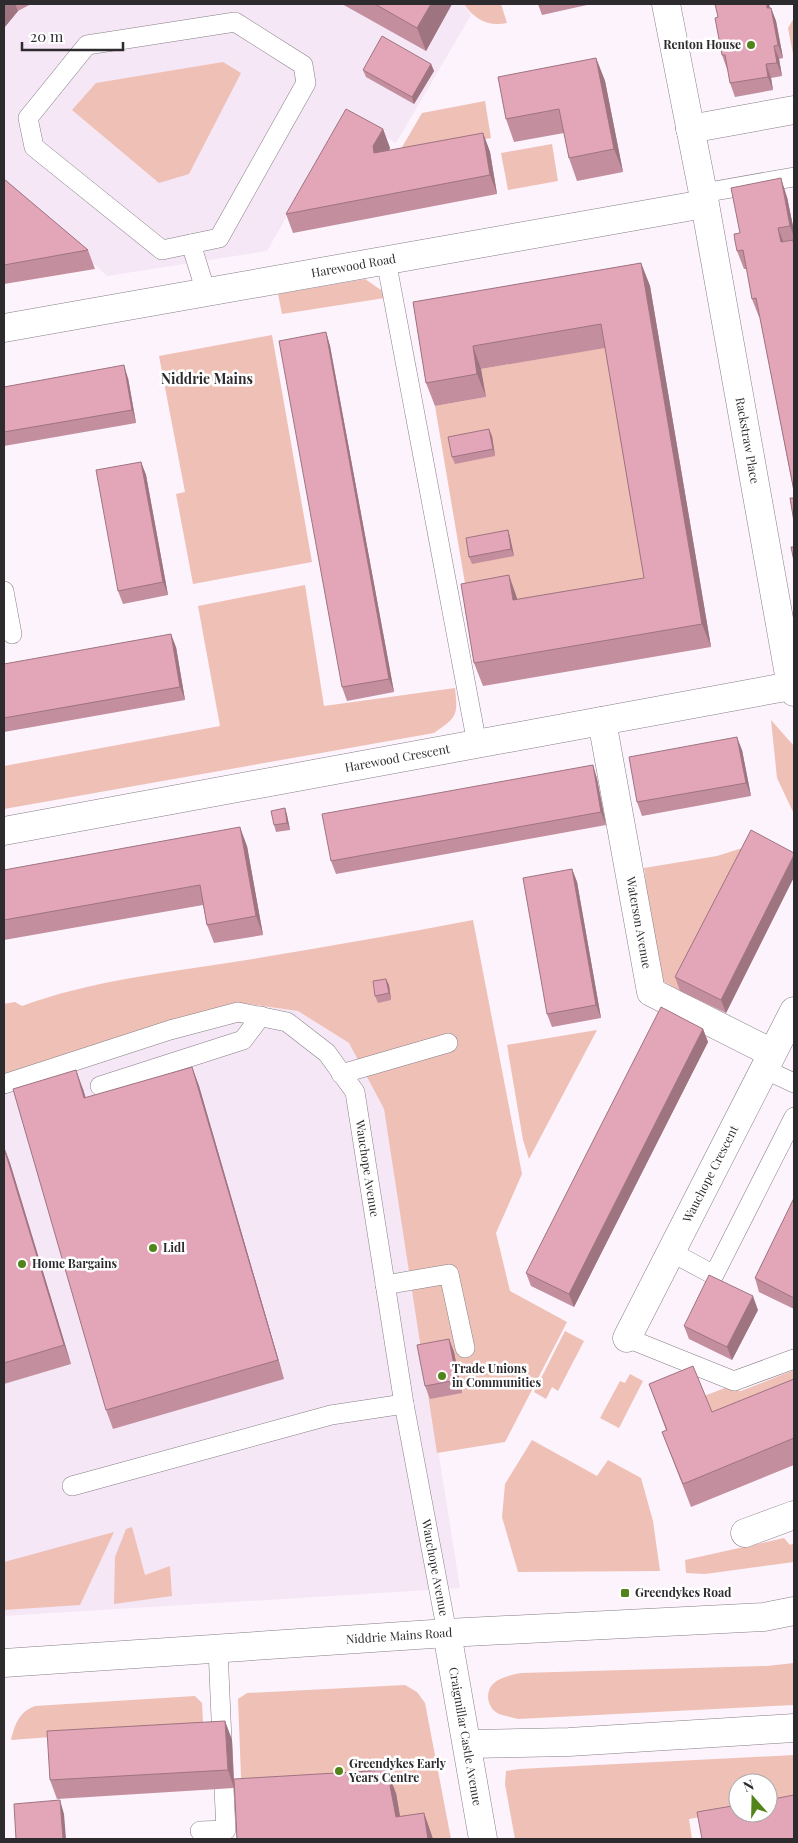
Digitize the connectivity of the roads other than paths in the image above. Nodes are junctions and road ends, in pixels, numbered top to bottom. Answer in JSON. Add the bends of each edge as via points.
{"nodes":[{"id":1,"x":666,"y":4,"type":"edge"},
{"id":2,"x":794,"y":110,"type":"edge"},
{"id":3,"x":690,"y":129,"type":"junction"},
{"id":4,"x":794,"y":177,"type":"edge"},
{"id":5,"x":704,"y":199,"type":"junction"},
{"id":6,"x":191,"y":244,"type":"junction"},
{"id":7,"x":386,"y":260,"type":"junction"},
{"id":8,"x":206,"y":292,"type":"junction"},
{"id":9,"x":4,"y":328,"type":"edge"},
{"id":10,"x":4,"y":590,"type":"edge"},
{"id":11,"x":12,"y":634,"type":"dead end"},
{"id":12,"x":792,"y":689,"type":"edge"},
{"id":13,"x":602,"y":720,"type":"junction"},
{"id":14,"x":478,"y":744,"type":"junction"},
{"id":15,"x":4,"y":831,"type":"edge"},
{"id":16,"x":794,"y":1011,"type":"edge"},
{"id":17,"x":261,"y":1016,"type":"junction"},
{"id":18,"x":448,"y":1043,"type":"dead end"},
{"id":19,"x":768,"y":1061,"type":"junction"},
{"id":20,"x":342,"y":1074,"type":"junction"},
{"id":21,"x":794,"y":1083,"type":"edge"},
{"id":22,"x":4,"y":1084,"type":"edge"},
{"id":23,"x":100,"y":1086,"type":"dead end"},
{"id":24,"x":794,"y":1117,"type":"edge"},
{"id":25,"x":671,"y":1252,"type":"junction"},
{"id":26,"x":385,"y":1285,"type":"junction"},
{"id":27,"x":627,"y":1338,"type":"joint"},
{"id":28,"x":464,"y":1348,"type":"dead end"},
{"id":29,"x":794,"y":1359,"type":"edge"},
{"id":30,"x":404,"y":1404,"type":"junction"},
{"id":31,"x":72,"y":1486,"type":"dead end"},
{"id":32,"x":794,"y":1515,"type":"edge"},
{"id":33,"x":745,"y":1532,"type":"dead end"},
{"id":34,"x":794,"y":1611,"type":"edge"},
{"id":35,"x":447,"y":1633,"type":"junction"},
{"id":36,"x":218,"y":1649,"type":"junction"},
{"id":37,"x":4,"y":1663,"type":"edge"},
{"id":38,"x":794,"y":1728,"type":"edge"},
{"id":39,"x":222,"y":1741,"type":"edge"},
{"id":40,"x":468,"y":1744,"type":"junction"},
{"id":41,"x":224,"y":1789,"type":"edge"},
{"id":42,"x":200,"y":1831,"type":"dead end"},
{"id":43,"x":483,"y":1839,"type":"edge"}],
"edges":[{"from":1,"to":3,"type":"street","name":"Rackstraw Place"},
{"from":2,"to":3,"type":"street"},
{"from":3,"to":5,"type":"street","name":"Rackstraw Place"},
{"from":4,"to":5,"type":"lane"},
{"from":5,"to":7,"type":"street","name":"Harewood Road"},
{"from":5,"to":12,"type":"street","name":"Rackstraw Place"},
{"from":6,"to":6,"type":"lane","via":[[162,250],[34,147],[28,118],[87,45],[235,22],[303,65],[306,83],[219,238]]},
{"from":6,"to":8,"type":"lane"},
{"from":7,"to":8,"type":"street","name":"Harewood Road"},
{"from":7,"to":14,"type":"lane"},
{"from":8,"to":9,"type":"street","name":"Harewood Road"},
{"from":10,"to":11,"type":"lane"},
{"from":12,"to":13,"type":"street","name":"Harewood Crescent"},
{"from":13,"to":14,"type":"street","name":"Harewood Crescent"},
{"from":13,"to":19,"type":"street","name":"Waterson Avenue","via":[[650,992]]},
{"from":14,"to":15,"type":"street","name":"Harewood Crescent"},
{"from":16,"to":19,"type":"street","name":"Wauchope Crescent"},
{"from":17,"to":20,"type":"lane","name":"Wauchope Avenue","via":[[287,1022],[327,1054]]},
{"from":17,"to":22,"type":"lane","name":"Wauchope Avenue","via":[[238,1012],[170,1030]]},
{"from":17,"to":23,"type":"lane","via":[[243,1040]]},
{"from":18,"to":20,"type":"lane"},
{"from":19,"to":21,"type":"lane"},
{"from":19,"to":25,"type":"street","name":"Wauchope Crescent"},
{"from":20,"to":26,"type":"lane","name":"Wauchope Avenue","via":[[355,1092]]},
{"from":24,"to":25,"type":"lane","via":[[714,1275]]},
{"from":25,"to":27,"type":"street","name":"Wauchope Crescent"},
{"from":26,"to":28,"type":"lane","via":[[449,1274]]},
{"from":26,"to":30,"type":"lane","name":"Wauchope Avenue"},
{"from":27,"to":29,"type":"lane","via":[[734,1381]]},
{"from":30,"to":31,"type":"lane","via":[[322,1417]]},
{"from":30,"to":35,"type":"lane","name":"Wauchope Avenue"},
{"from":32,"to":33,"type":"street"},
{"from":34,"to":35,"type":"street","name":"Niddrie Mains Road","via":[[764,1617]]},
{"from":35,"to":36,"type":"street","name":"Niddrie Mains Road"},
{"from":35,"to":40,"type":"street","name":"Craigmillar Castle Avenue"},
{"from":36,"to":37,"type":"street","name":"Niddrie Mains Road"},
{"from":36,"to":39,"type":"lane"},
{"from":38,"to":40,"type":"street","via":[[569,1742]]},
{"from":40,"to":43,"type":"street","name":"Craigmillar Castle Avenue"},
{"from":41,"to":42,"type":"lane","via":[[226,1830]]}]}
